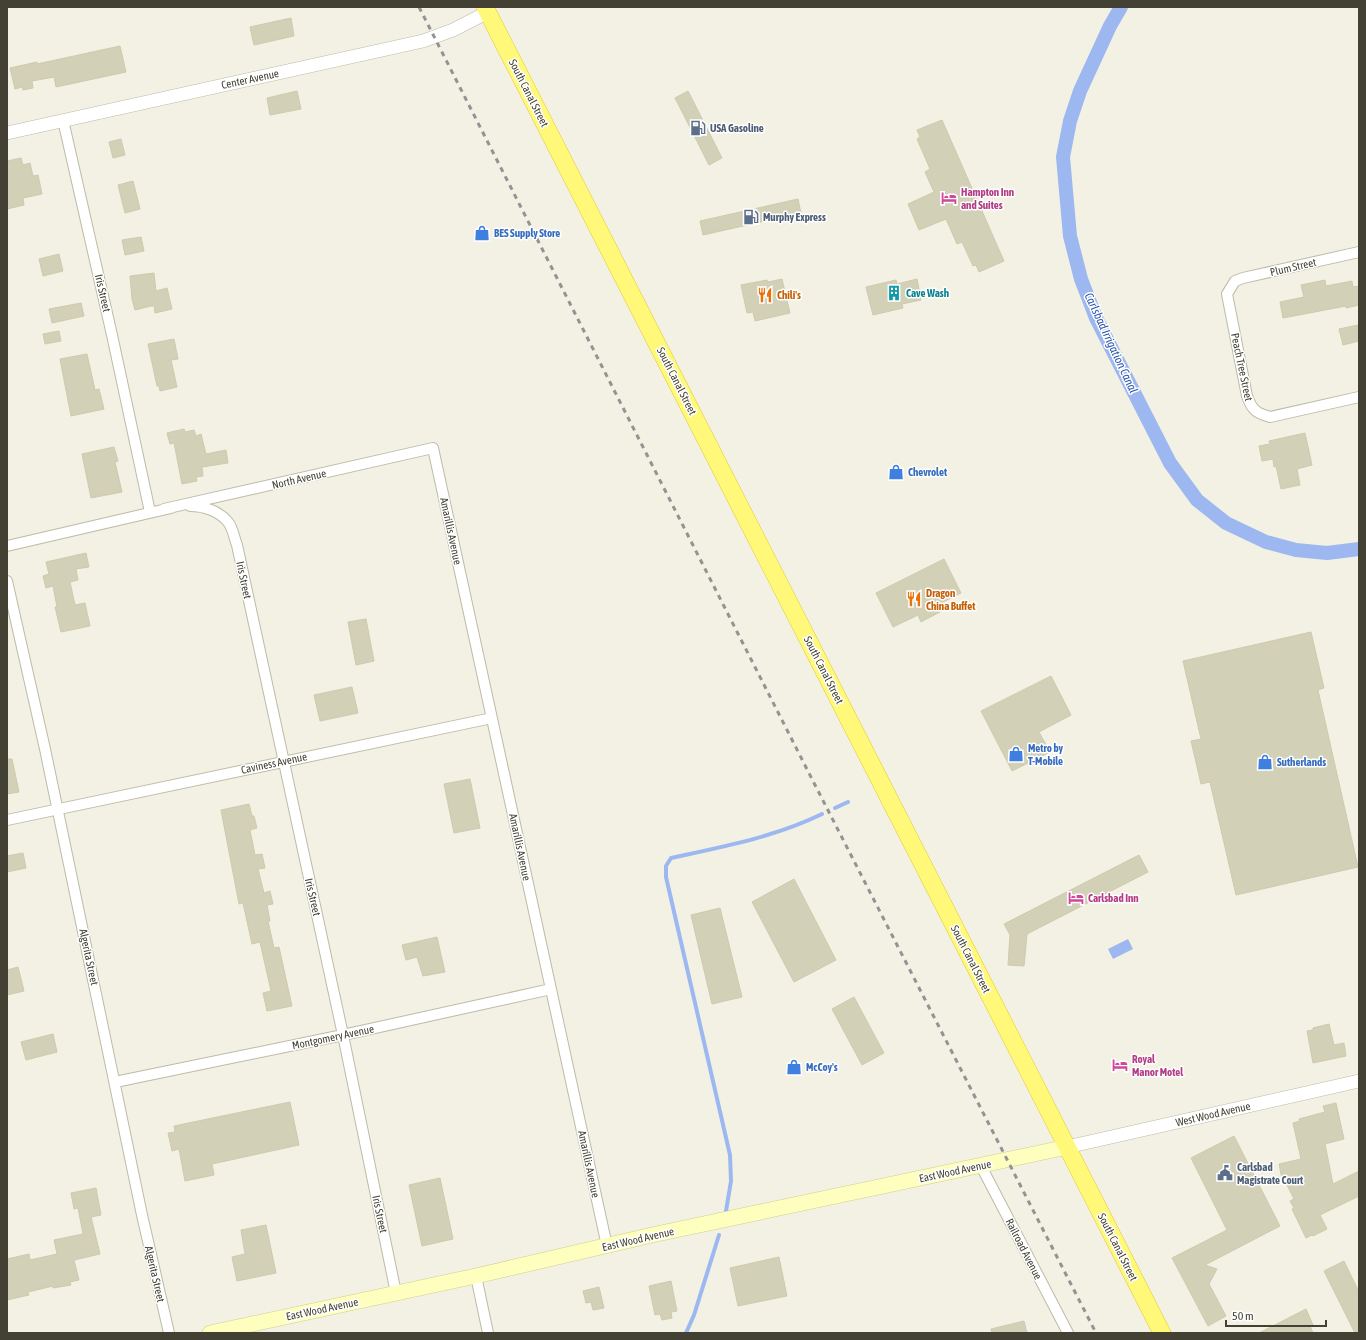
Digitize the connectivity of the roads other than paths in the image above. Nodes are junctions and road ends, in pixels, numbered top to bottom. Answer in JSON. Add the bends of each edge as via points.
{"nodes":[{"id":1,"x":486,"y":9,"type":"edge"},
{"id":2,"x":63,"y":120,"type":"junction"},
{"id":3,"x":7,"y":133,"type":"edge"},
{"id":4,"x":1359,"y":252,"type":"edge"},
{"id":5,"x":1231,"y":288,"type":"joint"},
{"id":6,"x":1359,"y":397,"type":"edge"},
{"id":7,"x":433,"y":448,"type":"joint"},
{"id":8,"x":164,"y":509,"type":"junction"},
{"id":9,"x":211,"y":510,"type":"joint"},
{"id":10,"x":150,"y":512,"type":"junction"},
{"id":11,"x":7,"y":546,"type":"edge"},
{"id":12,"x":7,"y":581,"type":"edge"},
{"id":13,"x":492,"y":718,"type":"junction"},
{"id":14,"x":284,"y":761,"type":"junction"},
{"id":15,"x":56,"y":808,"type":"junction"},
{"id":16,"x":7,"y":820,"type":"edge"},
{"id":17,"x":551,"y":989,"type":"junction"},
{"id":18,"x":344,"y":1035,"type":"junction"},
{"id":19,"x":1359,"y":1081,"type":"edge"},
{"id":20,"x":115,"y":1082,"type":"junction"},
{"id":21,"x":1067,"y":1147,"type":"junction"},
{"id":22,"x":981,"y":1166,"type":"junction"},
{"id":23,"x":607,"y":1246,"type":"junction"},
{"id":24,"x":476,"y":1276,"type":"junction"},
{"id":25,"x":396,"y":1293,"type":"junction"},
{"id":26,"x":169,"y":1333,"type":"edge"},
{"id":27,"x":210,"y":1333,"type":"edge"},
{"id":28,"x":488,"y":1333,"type":"edge"},
{"id":29,"x":1068,"y":1333,"type":"edge"},
{"id":30,"x":1162,"y":1333,"type":"edge"}],
"edges":[{"from":1,"to":2,"type":"street","name":"Center Avenue","via":[[453,30],[423,41]]},
{"from":1,"to":21,"type":"highway","name":"South Canal Street"},
{"from":2,"to":3,"type":"street","name":"Center Avenue"},
{"from":2,"to":10,"type":"street","name":"Iris Street","via":[[111,327]]},
{"from":4,"to":5,"type":"street","name":"Plum Street","via":[[1243,278],[1235,281]]},
{"from":5,"to":6,"type":"street","name":"Peach Tree Street","via":[[1227,294],[1228,302],[1247,396],[1250,406],[1259,414],[1270,417]]},
{"from":7,"to":8,"type":"street","name":"North Avenue"},
{"from":7,"to":13,"type":"street","name":"Amarillis Avenue"},
{"from":8,"to":9,"type":"street","name":"North Avenue","via":[[195,506]]},
{"from":8,"to":10,"type":"street","name":"North Avenue"},
{"from":9,"to":14,"type":"street","name":"Iris Street","via":[[228,522],[232,530]]},
{"from":10,"to":11,"type":"street","name":"North Avenue"},
{"from":12,"to":15,"type":"street","name":"Algerita Street"},
{"from":13,"to":14,"type":"street","name":"Caviness Avenue"},
{"from":13,"to":17,"type":"street","name":"Amarillis Avenue"},
{"from":14,"to":15,"type":"street","name":"Caviness Avenue"},
{"from":14,"to":18,"type":"street","name":"Iris Street"},
{"from":15,"to":16,"type":"street","name":"Caviness Avenue"},
{"from":15,"to":20,"type":"street","name":"Algerita Street"},
{"from":17,"to":18,"type":"street","name":"Montgomery Avenue"},
{"from":17,"to":23,"type":"street","name":"Amarillis Avenue"},
{"from":18,"to":20,"type":"street","name":"Montgomery Avenue"},
{"from":18,"to":25,"type":"street","name":"Iris Street"},
{"from":19,"to":21,"type":"street","name":"West Wood Avenue"},
{"from":20,"to":26,"type":"street","name":"Algerita Street"},
{"from":21,"to":22,"type":"main road","name":"East Wood Avenue"},
{"from":21,"to":30,"type":"highway","name":"South Canal Street"},
{"from":22,"to":23,"type":"main road","name":"East Wood Avenue"},
{"from":22,"to":29,"type":"street","name":"Railroad Avenue"},
{"from":23,"to":24,"type":"main road","name":"East Wood Avenue"},
{"from":24,"to":25,"type":"main road","name":"East Wood Avenue"},
{"from":24,"to":28,"type":"street"},
{"from":25,"to":27,"type":"main road","name":"East Wood Avenue"}]}
